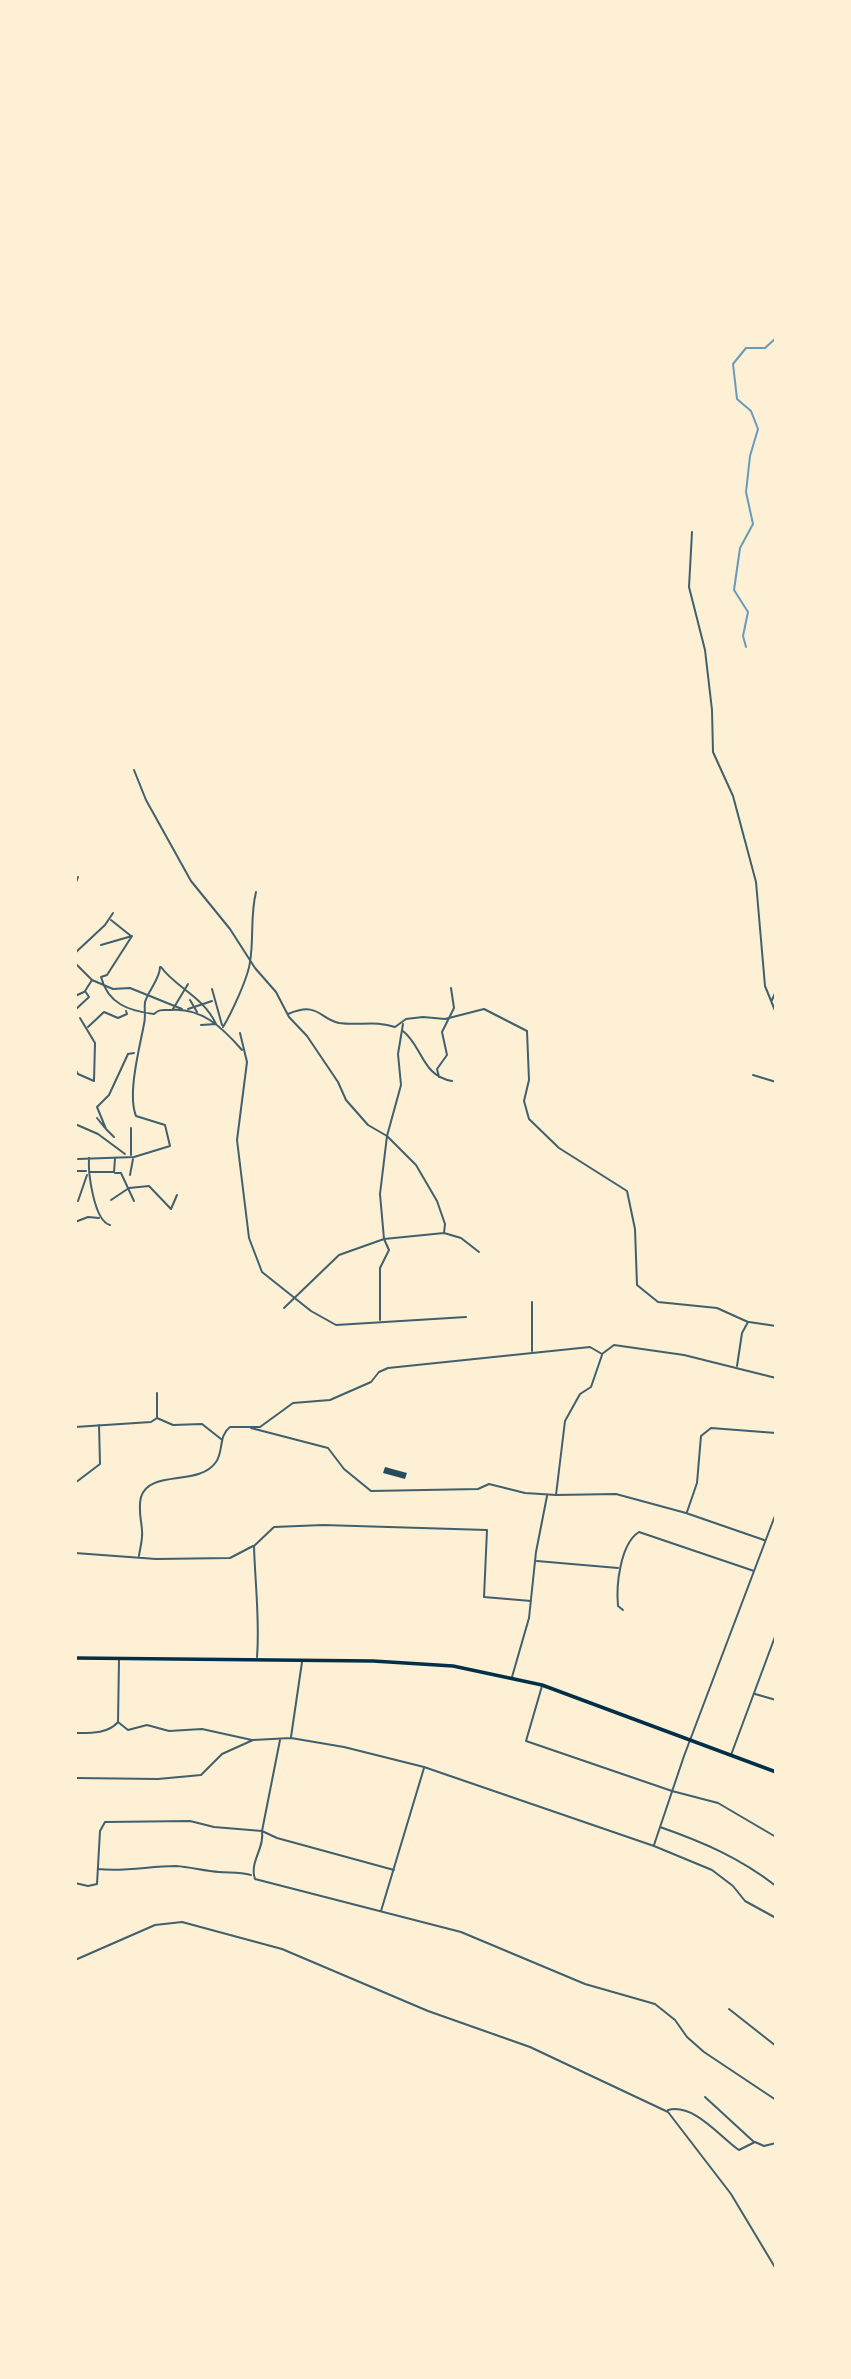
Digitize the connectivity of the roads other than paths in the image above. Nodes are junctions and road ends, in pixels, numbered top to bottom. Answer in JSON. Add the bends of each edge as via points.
{"nodes":[{"id":1,"x":692,"y":533,"type":"dead end"},
{"id":2,"x":134,"y":770,"type":"dead end"},
{"id":3,"x":78,"y":877,"type":"dead end"},
{"id":4,"x":75,"y":885,"type":"edge"},
{"id":5,"x":256,"y":892,"type":"dead end"},
{"id":6,"x":113,"y":913,"type":"dead end"},
{"id":7,"x":109,"y":918,"type":"junction"},
{"id":8,"x":132,"y":936,"type":"junction"},
{"id":9,"x":101,"y":945,"type":"dead end"},
{"id":10,"x":75,"y":953,"type":"edge"},
{"id":11,"x":251,"y":961,"type":"junction"},
{"id":12,"x":75,"y":963,"type":"edge"},
{"id":13,"x":92,"y":980,"type":"junction"},
{"id":14,"x":103,"y":985,"type":"junction"},
{"id":15,"x":187,"y":986,"type":"junction"},
{"id":16,"x":451,"y":988,"type":"dead end"},
{"id":17,"x":212,"y":989,"type":"dead end"},
{"id":18,"x":85,"y":991,"type":"junction"},
{"id":19,"x":776,"y":991,"type":"edge"},
{"id":20,"x":75,"y":996,"type":"edge"},
{"id":21,"x":148,"y":996,"type":"junction"},
{"id":22,"x":190,"y":1000,"type":"dead end"},
{"id":23,"x":214,"y":1000,"type":"junction"},
{"id":24,"x":771,"y":1002,"type":"junction"},
{"id":25,"x":202,"y":1004,"type":"junction"},
{"id":26,"x":175,"y":1005,"type":"junction"},
{"id":27,"x":195,"y":1007,"type":"junction"},
{"id":28,"x":185,"y":1009,"type":"junction"},
{"id":29,"x":75,"y":1010,"type":"edge"},
{"id":30,"x":126,"y":1010,"type":"junction"},
{"id":31,"x":172,"y":1010,"type":"junction"},
{"id":32,"x":146,"y":1013,"type":"junction"},
{"id":33,"x":197,"y":1013,"type":"junction"},
{"id":34,"x":776,"y":1013,"type":"edge"},
{"id":35,"x":288,"y":1014,"type":"junction"},
{"id":36,"x":80,"y":1018,"type":"dead end"},
{"id":37,"x":449,"y":1018,"type":"junction"},
{"id":38,"x":403,"y":1023,"type":"junction"},
{"id":39,"x":216,"y":1024,"type":"junction"},
{"id":40,"x":201,"y":1025,"type":"dead end"},
{"id":41,"x":223,"y":1027,"type":"junction"},
{"id":42,"x":87,"y":1028,"type":"junction"},
{"id":43,"x":402,"y":1030,"type":"junction"},
{"id":44,"x":226,"y":1031,"type":"junction"},
{"id":45,"x":240,"y":1033,"type":"dead end"},
{"id":46,"x":243,"y":1051,"type":"junction"},
{"id":47,"x":135,"y":1052,"type":"junction"},
{"id":48,"x":75,"y":1069,"type":"edge"},
{"id":49,"x":753,"y":1075,"type":"dead end"},
{"id":50,"x":439,"y":1076,"type":"junction"},
{"id":51,"x":452,"y":1081,"type":"dead end"},
{"id":52,"x":776,"y":1082,"type":"edge"},
{"id":53,"x":96,"y":1118,"type":"dead end"},
{"id":54,"x":75,"y":1124,"type":"edge"},
{"id":55,"x":131,"y":1128,"type":"dead end"},
{"id":56,"x":106,"y":1129,"type":"junction"},
{"id":57,"x":387,"y":1136,"type":"junction"},
{"id":58,"x":114,"y":1137,"type":"dead end"},
{"id":59,"x":126,"y":1155,"type":"junction"},
{"id":60,"x":132,"y":1156,"type":"junction"},
{"id":61,"x":89,"y":1158,"type":"junction"},
{"id":62,"x":78,"y":1159,"type":"dead end"},
{"id":63,"x":115,"y":1159,"type":"junction"},
{"id":64,"x":76,"y":1170,"type":"edge"},
{"id":65,"x":88,"y":1171,"type":"junction"},
{"id":66,"x":114,"y":1172,"type":"junction"},
{"id":67,"x":130,"y":1175,"type":"dead end"},
{"id":68,"x":128,"y":1188,"type":"junction"},
{"id":69,"x":177,"y":1195,"type":"dead end"},
{"id":70,"x":75,"y":1197,"type":"edge"},
{"id":71,"x":111,"y":1200,"type":"dead end"},
{"id":72,"x":134,"y":1201,"type":"dead end"},
{"id":73,"x":100,"y":1218,"type":"junction"},
{"id":74,"x":75,"y":1222,"type":"edge"},
{"id":75,"x":110,"y":1225,"type":"dead end"},
{"id":76,"x":444,"y":1233,"type":"junction"},
{"id":77,"x":384,"y":1239,"type":"junction"},
{"id":78,"x":479,"y":1252,"type":"dead end"},
{"id":79,"x":294,"y":1298,"type":"junction"},
{"id":80,"x":532,"y":1302,"type":"dead end"},
{"id":81,"x":284,"y":1308,"type":"dead end"},
{"id":82,"x":466,"y":1317,"type":"dead end"},
{"id":83,"x":381,"y":1321,"type":"junction"},
{"id":84,"x":748,"y":1322,"type":"junction"},
{"id":85,"x":776,"y":1326,"type":"edge"},
{"id":86,"x":532,"y":1352,"type":"junction"},
{"id":87,"x":603,"y":1354,"type":"junction"},
{"id":88,"x":737,"y":1367,"type":"junction"},
{"id":89,"x":776,"y":1378,"type":"edge"},
{"id":90,"x":157,"y":1393,"type":"dead end"},
{"id":91,"x":157,"y":1418,"type":"junction"},
{"id":92,"x":99,"y":1423,"type":"junction"},
{"id":93,"x":75,"y":1427,"type":"edge"},
{"id":94,"x":249,"y":1428,"type":"junction"},
{"id":95,"x":776,"y":1433,"type":"edge"},
{"id":96,"x":221,"y":1440,"type":"junction"},
{"id":97,"x":75,"y":1483,"type":"edge"},
{"id":98,"x":547,"y":1495,"type":"junction"},
{"id":99,"x":556,"y":1495,"type":"junction"},
{"id":100,"x":686,"y":1513,"type":"junction"},
{"id":101,"x":776,"y":1513,"type":"edge"},
{"id":102,"x":765,"y":1540,"type":"junction"},
{"id":103,"x":254,"y":1546,"type":"junction"},
{"id":104,"x":75,"y":1553,"type":"edge"},
{"id":105,"x":138,"y":1556,"type":"junction"},
{"id":106,"x":537,"y":1561,"type":"junction"},
{"id":107,"x":620,"y":1568,"type":"junction"},
{"id":108,"x":754,"y":1571,"type":"junction"},
{"id":109,"x":531,"y":1601,"type":"junction"},
{"id":110,"x":623,"y":1610,"type":"dead end"},
{"id":111,"x":776,"y":1634,"type":"edge"},
{"id":112,"x":75,"y":1658,"type":"edge"},
{"id":113,"x":119,"y":1659,"type":"junction"},
{"id":114,"x":257,"y":1659,"type":"junction"},
{"id":115,"x":302,"y":1660,"type":"junction"},
{"id":116,"x":512,"y":1677,"type":"junction"},
{"id":117,"x":542,"y":1685,"type":"junction"},
{"id":118,"x":754,"y":1693,"type":"junction"},
{"id":119,"x":776,"y":1700,"type":"edge"},
{"id":120,"x":118,"y":1722,"type":"junction"},
{"id":121,"x":75,"y":1733,"type":"edge"},
{"id":122,"x":290,"y":1738,"type":"junction"},
{"id":123,"x":280,"y":1739,"type":"junction"},
{"id":124,"x":690,"y":1739,"type":"junction"},
{"id":125,"x":253,"y":1740,"type":"junction"},
{"id":126,"x":731,"y":1756,"type":"junction"},
{"id":127,"x":424,"y":1767,"type":"junction"},
{"id":128,"x":776,"y":1772,"type":"edge"},
{"id":129,"x":75,"y":1778,"type":"edge"},
{"id":130,"x":672,"y":1791,"type":"junction"},
{"id":131,"x":660,"y":1827,"type":"junction"},
{"id":132,"x":262,"y":1831,"type":"junction"},
{"id":133,"x":776,"y":1837,"type":"edge"},
{"id":134,"x":654,"y":1846,"type":"junction"},
{"id":135,"x":98,"y":1869,"type":"junction"},
{"id":136,"x":394,"y":1870,"type":"junction"},
{"id":137,"x":253,"y":1875,"type":"junction"},
{"id":138,"x":75,"y":1884,"type":"edge"},
{"id":139,"x":776,"y":1886,"type":"edge"},
{"id":140,"x":381,"y":1912,"type":"junction"},
{"id":141,"x":776,"y":1918,"type":"edge"},
{"id":142,"x":75,"y":1960,"type":"edge"},
{"id":143,"x":729,"y":2009,"type":"dead end"},
{"id":144,"x":776,"y":2046,"type":"edge"},
{"id":145,"x":705,"y":2097,"type":"dead end"},
{"id":146,"x":776,"y":2100,"type":"edge"},
{"id":147,"x":666,"y":2110,"type":"junction"},
{"id":148,"x":755,"y":2142,"type":"junction"},
{"id":149,"x":776,"y":2143,"type":"edge"},
{"id":150,"x":776,"y":2269,"type":"edge"}],
"edges":[{"from":1,"to":24,"type":"street","via":[[689,587],[705,650],[713,752],[733,796],[756,882],[765,986]]},
{"from":2,"to":11,"type":"street","via":[[191,881]]},
{"from":3,"to":4,"type":"street"},
{"from":5,"to":11,"type":"street"},
{"from":6,"to":7,"type":"street"},
{"from":7,"to":8,"type":"street"},
{"from":7,"to":10,"type":"street"},
{"from":8,"to":9,"type":"street"},
{"from":8,"to":14,"type":"street","via":[[107,975],[101,977]]},
{"from":11,"to":35,"type":"street"},
{"from":11,"to":41,"type":"street"},
{"from":12,"to":13,"type":"street"},
{"from":13,"to":14,"type":"street"},
{"from":13,"to":18,"type":"street"},
{"from":14,"to":21,"type":"street"},
{"from":14,"to":30,"type":"street"},
{"from":15,"to":21,"type":"street","via":[[160,967]]},
{"from":15,"to":25,"type":"street"},
{"from":15,"to":26,"type":"street"},
{"from":16,"to":37,"type":"street","via":[[454,1008]]},
{"from":17,"to":23,"type":"street"},
{"from":18,"to":20,"type":"street"},
{"from":18,"to":29,"type":"street","via":[[89,997]]},
{"from":19,"to":24,"type":"street"},
{"from":21,"to":26,"type":"street"},
{"from":21,"to":32,"type":"street"},
{"from":22,"to":27,"type":"street"},
{"from":23,"to":25,"type":"street"},
{"from":23,"to":41,"type":"street"},
{"from":24,"to":34,"type":"street"},
{"from":25,"to":27,"type":"street"},
{"from":25,"to":39,"type":"street"},
{"from":26,"to":28,"type":"street"},
{"from":26,"to":31,"type":"street"},
{"from":27,"to":28,"type":"street"},
{"from":27,"to":33,"type":"street"},
{"from":28,"to":31,"type":"street"},
{"from":28,"to":33,"type":"street"},
{"from":30,"to":32,"type":"street"},
{"from":30,"to":42,"type":"street","via":[[127,1014],[118,1018],[104,1012]]},
{"from":31,"to":32,"type":"street"},
{"from":32,"to":47,"type":"street"},
{"from":33,"to":39,"type":"street"},
{"from":35,"to":38,"type":"street","via":[[317,1010],[339,1023],[395,1027]]},
{"from":35,"to":57,"type":"street","via":[[307,1035],[346,1100],[368,1125]]},
{"from":36,"to":42,"type":"street"},
{"from":37,"to":38,"type":"street","via":[[422,1017]]},
{"from":37,"to":50,"type":"street","via":[[442,1032],[447,1055],[437,1069]]},
{"from":37,"to":84,"type":"street","via":[[484,1009],[527,1031],[524,1101],[529,1119],[559,1148],[627,1191],[635,1229],[637,1285],[658,1302],[717,1308]]},
{"from":38,"to":43,"type":"street"},
{"from":39,"to":40,"type":"street"},
{"from":39,"to":44,"type":"street"},
{"from":41,"to":44,"type":"street"},
{"from":42,"to":48,"type":"street","via":[[95,1043],[94,1081]]},
{"from":43,"to":50,"type":"street","via":[[419,1049],[426,1066]]},
{"from":43,"to":57,"type":"street","via":[[398,1054],[401,1086]]},
{"from":44,"to":46,"type":"street"},
{"from":45,"to":46,"type":"street"},
{"from":46,"to":79,"type":"street","via":[[247,1062],[237,1140],[251,1250],[262,1272]]},
{"from":47,"to":56,"type":"street","via":[[128,1054],[109,1095],[97,1107]]},
{"from":47,"to":60,"type":"street","via":[[133,1111],[165,1125],[170,1146]]},
{"from":49,"to":52,"type":"street"},
{"from":50,"to":51,"type":"street"},
{"from":53,"to":56,"type":"street"},
{"from":54,"to":59,"type":"street"},
{"from":55,"to":60,"type":"street"},
{"from":56,"to":58,"type":"street"},
{"from":57,"to":76,"type":"street","via":[[416,1165],[437,1201]]},
{"from":57,"to":77,"type":"street","via":[[380,1194]]},
{"from":59,"to":60,"type":"street"},
{"from":59,"to":63,"type":"street"},
{"from":60,"to":67,"type":"street"},
{"from":61,"to":62,"type":"street"},
{"from":61,"to":63,"type":"street"},
{"from":61,"to":65,"type":"street"},
{"from":63,"to":66,"type":"street"},
{"from":64,"to":65,"type":"street"},
{"from":65,"to":66,"type":"street"},
{"from":65,"to":70,"type":"street","via":[[78,1201]]},
{"from":65,"to":73,"type":"street"},
{"from":66,"to":68,"type":"street","via":[[121,1173]]},
{"from":68,"to":69,"type":"street","via":[[149,1186],[171,1209]]},
{"from":68,"to":71,"type":"street"},
{"from":68,"to":72,"type":"street"},
{"from":73,"to":74,"type":"street"},
{"from":73,"to":75,"type":"street"},
{"from":76,"to":77,"type":"street"},
{"from":76,"to":78,"type":"street","via":[[461,1238]]},
{"from":77,"to":79,"type":"street","via":[[339,1255]]},
{"from":77,"to":83,"type":"street","via":[[389,1250],[380,1268]]},
{"from":79,"to":81,"type":"street"},
{"from":79,"to":83,"type":"street","via":[[336,1325]]},
{"from":80,"to":86,"type":"street"},
{"from":82,"to":83,"type":"street"},
{"from":84,"to":85,"type":"street"},
{"from":84,"to":88,"type":"street"},
{"from":86,"to":87,"type":"street","via":[[590,1348]]},
{"from":86,"to":94,"type":"street","via":[[388,1368],[370,1382],[330,1400],[293,1403],[260,1427]]},
{"from":87,"to":88,"type":"street","via":[[614,1345]]},
{"from":87,"to":99,"type":"street","via":[[591,1387],[580,1394],[565,1421]]},
{"from":88,"to":89,"type":"street"},
{"from":90,"to":91,"type":"street"},
{"from":91,"to":92,"type":"street"},
{"from":91,"to":96,"type":"street","via":[[173,1425],[202,1424]]},
{"from":92,"to":93,"type":"street"},
{"from":92,"to":97,"type":"street","via":[[100,1464]]},
{"from":94,"to":96,"type":"street","via":[[230,1427]]},
{"from":94,"to":98,"type":"street","via":[[328,1448],[344,1469],[371,1491],[478,1489],[489,1484]]},
{"from":95,"to":100,"type":"street","via":[[711,1427],[704,1431],[697,1483]]},
{"from":96,"to":105,"type":"street","via":[[216,1462],[201,1474],[155,1482],[145,1489],[139,1509]]},
{"from":98,"to":99,"type":"street"},
{"from":98,"to":106,"type":"street"},
{"from":99,"to":100,"type":"street","via":[[616,1494]]},
{"from":100,"to":102,"type":"street"},
{"from":101,"to":102,"type":"street"},
{"from":102,"to":108,"type":"street"},
{"from":103,"to":105,"type":"street","via":[[230,1558]]},
{"from":103,"to":109,"type":"street","via":[[274,1527],[487,1530],[484,1597]]},
{"from":103,"to":114,"type":"street","via":[[260,1625]]},
{"from":104,"to":105,"type":"street"},
{"from":106,"to":107,"type":"street"},
{"from":106,"to":109,"type":"street"},
{"from":107,"to":108,"type":"street","via":[[634,1536],[644,1532]]},
{"from":107,"to":110,"type":"street","via":[[618,1606]]},
{"from":108,"to":124,"type":"street"},
{"from":109,"to":116,"type":"street"},
{"from":111,"to":118,"type":"street"},
{"from":112,"to":113,"type":"highway"},
{"from":113,"to":114,"type":"highway"},
{"from":113,"to":120,"type":"street"},
{"from":114,"to":115,"type":"highway"},
{"from":115,"to":116,"type":"highway","via":[[443,1665]]},
{"from":115,"to":122,"type":"street"},
{"from":116,"to":117,"type":"highway"},
{"from":117,"to":124,"type":"highway"},
{"from":117,"to":130,"type":"street","via":[[526,1741]]},
{"from":118,"to":119,"type":"street"},
{"from":118,"to":126,"type":"street"},
{"from":120,"to":121,"type":"street","via":[[101,1732]]},
{"from":120,"to":125,"type":"street","via":[[128,1730],[147,1725],[169,1731],[202,1729]]},
{"from":122,"to":123,"type":"street"},
{"from":122,"to":127,"type":"street"},
{"from":123,"to":125,"type":"street"},
{"from":123,"to":132,"type":"street"},
{"from":124,"to":126,"type":"highway"},
{"from":124,"to":130,"type":"street"},
{"from":125,"to":129,"type":"street","via":[[222,1754],[201,1775]]},
{"from":126,"to":128,"type":"highway"},
{"from":127,"to":134,"type":"street"},
{"from":127,"to":136,"type":"street"},
{"from":130,"to":131,"type":"street"},
{"from":130,"to":133,"type":"street","via":[[718,1803]]},
{"from":131,"to":134,"type":"street"},
{"from":131,"to":139,"type":"street","via":[[711,1845]]},
{"from":132,"to":135,"type":"street","via":[[190,1821],[105,1822],[100,1831]]},
{"from":132,"to":136,"type":"street"},
{"from":132,"to":137,"type":"street"},
{"from":134,"to":141,"type":"street","via":[[712,1870],[746,1901]]},
{"from":135,"to":137,"type":"street","via":[[175,1866]]},
{"from":135,"to":138,"type":"street","via":[[97,1884]]},
{"from":136,"to":140,"type":"street"},
{"from":137,"to":140,"type":"street","via":[[263,1882]]},
{"from":140,"to":146,"type":"street","via":[[461,1932],[585,1984],[655,2004],[704,2052]]},
{"from":142,"to":147,"type":"street","via":[[155,1925],[182,1922],[329,1966],[428,2011],[530,2047]]},
{"from":143,"to":144,"type":"street"},
{"from":145,"to":148,"type":"street"},
{"from":147,"to":148,"type":"street","via":[[675,2108],[700,2119],[739,2150]]},
{"from":147,"to":150,"type":"street","via":[[731,2194]]},
{"from":148,"to":149,"type":"street","via":[[764,2146]]}]}
